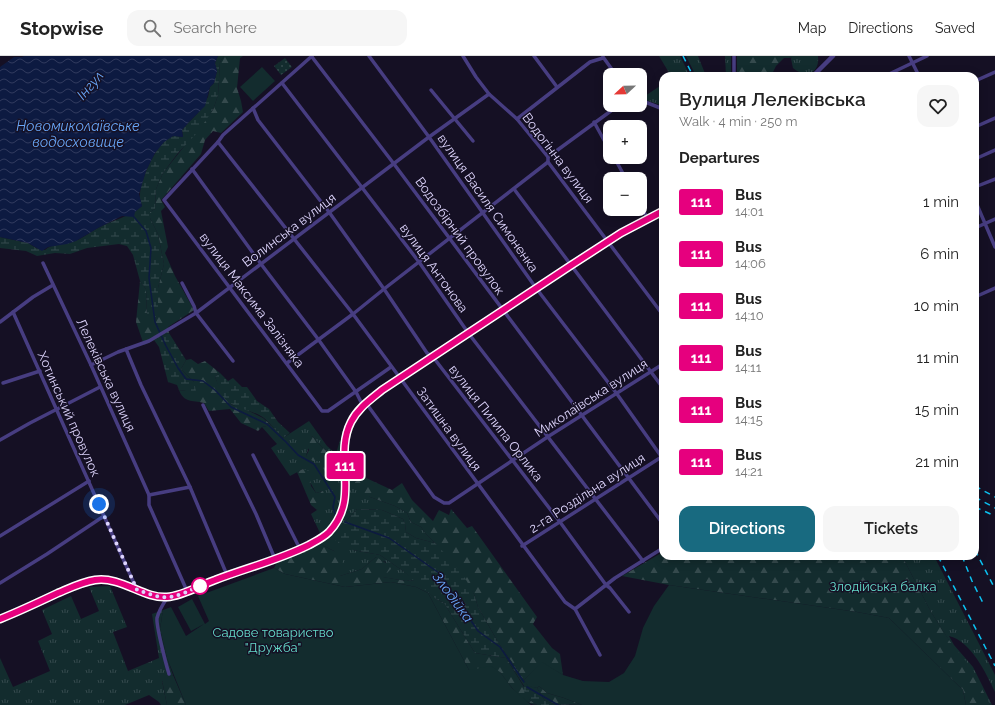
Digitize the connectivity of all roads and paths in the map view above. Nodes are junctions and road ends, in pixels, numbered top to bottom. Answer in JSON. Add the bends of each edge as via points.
{"nodes":[{"id":1,"x":312,"y":56,"type":"edge"},
{"id":2,"x":369,"y":56,"type":"edge"},
{"id":3,"x":462,"y":56,"type":"edge"},
{"id":4,"x":534,"y":56,"type":"edge"},
{"id":5,"x":734,"y":56,"type":"edge"},
{"id":6,"x":825,"y":56,"type":"edge"},
{"id":7,"x":909,"y":56,"type":"edge"},
{"id":8,"x":927,"y":56,"type":"edge"},
{"id":9,"x":602,"y":57,"type":"edge"},
{"id":10,"x":832,"y":57,"type":"edge"},
{"id":11,"x":912,"y":62,"type":"junction"},
{"id":12,"x":611,"y":68,"type":"edge"},
{"id":13,"x":734,"y":72,"type":"edge"},
{"id":14,"x":819,"y":72,"type":"edge"},
{"id":15,"x":893,"y":72,"type":"edge"},
{"id":16,"x":917,"y":72,"type":"edge"},
{"id":17,"x":995,"y":72,"type":"edge"},
{"id":18,"x":979,"y":79,"type":"edge"},
{"id":19,"x":282,"y":83,"type":"junction"},
{"id":20,"x":557,"y":87,"type":"junction"},
{"id":21,"x":431,"y":90,"type":"dead end"},
{"id":22,"x":489,"y":94,"type":"junction"},
{"id":23,"x":647,"y":103,"type":"edge"},
{"id":24,"x":659,"y":107,"type":"edge"},
{"id":25,"x":253,"y":108,"type":"junction"},
{"id":26,"x":609,"y":112,"type":"edge"},
{"id":27,"x":995,"y":118,"type":"edge"},
{"id":28,"x":455,"y":119,"type":"junction"},
{"id":29,"x":517,"y":119,"type":"junction"},
{"id":30,"x":594,"y":122,"type":"junction"},
{"id":31,"x":979,"y":125,"type":"edge"},
{"id":32,"x":429,"y":137,"type":"junction"},
{"id":33,"x":603,"y":138,"type":"edge"},
{"id":34,"x":473,"y":141,"type":"dead end"},
{"id":35,"x":218,"y":142,"type":"junction"},
{"id":36,"x":995,"y":150,"type":"edge"},
{"id":37,"x":548,"y":157,"type":"junction"},
{"id":38,"x":979,"y":157,"type":"edge"},
{"id":39,"x":548,"y":162,"type":"junction"},
{"id":40,"x":394,"y":164,"type":"junction"},
{"id":41,"x":192,"y":169,"type":"junction"},
{"id":42,"x":995,"y":179,"type":"edge"},
{"id":43,"x":979,"y":185,"type":"edge"},
{"id":44,"x":362,"y":189,"type":"junction"},
{"id":45,"x":514,"y":189,"type":"junction"},
{"id":46,"x":979,"y":210,"type":"edge"},
{"id":47,"x":329,"y":212,"type":"junction"},
{"id":48,"x":483,"y":213,"type":"junction"},
{"id":49,"x":659,"y":213,"type":"edge"},
{"id":50,"x":646,"y":216,"type":"edge"},
{"id":51,"x":648,"y":219,"type":"junction"},
{"id":52,"x":995,"y":219,"type":"edge"},
{"id":53,"x":985,"y":224,"type":"junction"},
{"id":54,"x":979,"y":226,"type":"edge"},
{"id":55,"x":450,"y":238,"type":"junction"},
{"id":56,"x":293,"y":239,"type":"junction"},
{"id":57,"x":608,"y":241,"type":"junction"},
{"id":58,"x":995,"y":247,"type":"edge"},
{"id":59,"x":419,"y":262,"type":"junction"},
{"id":60,"x":43,"y":263,"type":"dead end"},
{"id":61,"x":261,"y":264,"type":"junction"},
{"id":62,"x":570,"y":266,"type":"junction"},
{"id":63,"x":182,"y":283,"type":"dead end"},
{"id":64,"x":53,"y":285,"type":"junction"},
{"id":65,"x":230,"y":288,"type":"junction"},
{"id":66,"x":536,"y":288,"type":"junction"},
{"id":67,"x":995,"y":288,"type":"edge"},
{"id":68,"x":384,"y":289,"type":"junction"},
{"id":69,"x":979,"y":295,"type":"edge"},
{"id":70,"x":659,"y":310,"type":"edge"},
{"id":71,"x":503,"y":311,"type":"junction"},
{"id":72,"x":12,"y":312,"type":"junction"},
{"id":73,"x":196,"y":313,"type":"junction"},
{"id":74,"x":353,"y":314,"type":"junction"},
{"id":75,"x":0,"y":322,"type":"edge"},
{"id":76,"x":469,"y":334,"type":"junction"},
{"id":77,"x":318,"y":339,"type":"junction"},
{"id":78,"x":126,"y":349,"type":"junction"},
{"id":79,"x":433,"y":357,"type":"junction"},
{"id":80,"x":233,"y":361,"type":"dead end"},
{"id":81,"x":287,"y":362,"type":"junction"},
{"id":82,"x":91,"y":365,"type":"junction"},
{"id":83,"x":391,"y":367,"type":"junction"},
{"id":84,"x":659,"y":367,"type":"edge"},
{"id":85,"x":40,"y":371,"type":"junction"},
{"id":86,"x":651,"y":372,"type":"junction"},
{"id":87,"x":400,"y":379,"type":"junction"},
{"id":88,"x":3,"y":383,"type":"dead end"},
{"id":89,"x":659,"y":383,"type":"edge"},
{"id":90,"x":100,"y":387,"type":"junction"},
{"id":91,"x":356,"y":392,"type":"junction"},
{"id":92,"x":617,"y":394,"type":"junction"},
{"id":93,"x":203,"y":404,"type":"dead end"},
{"id":94,"x":364,"y":404,"type":"junction"},
{"id":95,"x":57,"y":409,"type":"junction"},
{"id":96,"x":582,"y":415,"type":"junction"},
{"id":97,"x":549,"y":436,"type":"junction"},
{"id":98,"x":0,"y":440,"type":"edge"},
{"id":99,"x":659,"y":453,"type":"edge"},
{"id":100,"x":253,"y":455,"type":"dead end"},
{"id":101,"x":659,"y":459,"type":"edge"},
{"id":102,"x":512,"y":460,"type":"junction"},
{"id":103,"x":630,"y":478,"type":"junction"},
{"id":104,"x":89,"y":481,"type":"junction"},
{"id":105,"x":477,"y":484,"type":"junction"},
{"id":106,"x":190,"y":487,"type":"junction"},
{"id":107,"x":150,"y":495,"type":"junction"},
{"id":108,"x":596,"y":499,"type":"junction"},
{"id":109,"x":104,"y":516,"type":"junction"},
{"id":110,"x":659,"y":518,"type":"edge"},
{"id":111,"x":560,"y":522,"type":"junction"},
{"id":112,"x":0,"y":536,"type":"edge"},
{"id":113,"x":522,"y":546,"type":"junction"},
{"id":114,"x":300,"y":549,"type":"junction"},
{"id":115,"x":659,"y":550,"type":"edge"},
{"id":116,"x":275,"y":559,"type":"junction"},
{"id":117,"x":642,"y":561,"type":"junction"},
{"id":118,"x":227,"y":575,"type":"junction"},
{"id":119,"x":0,"y":583,"type":"edge"},
{"id":120,"x":606,"y":585,"type":"junction"},
{"id":121,"x":137,"y":590,"type":"junction"},
{"id":122,"x":187,"y":591,"type":"junction"},
{"id":123,"x":167,"y":598,"type":"junction"},
{"id":124,"x":575,"y":609,"type":"junction"},
{"id":125,"x":629,"y":612,"type":"dead end"},
{"id":126,"x":0,"y":619,"type":"edge"},
{"id":127,"x":600,"y":655,"type":"dead end"},
{"id":128,"x":169,"y":674,"type":"dead end"}],
"edges":[{"from":1,"to":19,"type":"street"},
{"from":1,"to":40,"type":"street","name":"Водозбірний провулок"},
{"from":2,"to":32,"type":"street","name":"вулиця Василя Симоненка"},
{"from":3,"to":22,"type":"street","name":"Водогінна вулиця"},
{"from":4,"to":20,"type":"street"},
{"from":5,"to":13,"type":"street"},
{"from":6,"to":10,"type":"street"},
{"from":7,"to":11,"type":"street"},
{"from":8,"to":11,"type":"street"},
{"from":9,"to":12,"type":"street"},
{"from":9,"to":20,"type":"street","via":[[590,62]]},
{"from":10,"to":14,"type":"street"},
{"from":11,"to":15,"type":"street"},
{"from":11,"to":16,"type":"street"},
{"from":17,"to":18,"type":"street"},
{"from":19,"to":25,"type":"street"},
{"from":19,"to":44,"type":"street","name":"вулиця Антонова"},
{"from":20,"to":29,"type":"street"},
{"from":21,"to":28,"type":"street"},
{"from":22,"to":28,"type":"street","name":"Волинська вулиця"},
{"from":22,"to":29,"type":"street","name":"Водогінна вулиця"},
{"from":23,"to":24,"type":"street"},
{"from":25,"to":35,"type":"street"},
{"from":25,"to":47,"type":"street","name":"вулиця Пилипа Орлика","via":[[258,120]]},
{"from":26,"to":30,"type":"street"},
{"from":27,"to":31,"type":"street"},
{"from":28,"to":32,"type":"street","name":"Волинська вулиця"},
{"from":28,"to":34,"type":"street"},
{"from":29,"to":37,"type":"street","name":"Водогінна вулиця"},
{"from":30,"to":33,"type":"street"},
{"from":30,"to":37,"type":"street"},
{"from":32,"to":40,"type":"street","name":"Волинська вулиця"},
{"from":32,"to":48,"type":"street","name":"вулиця Василя Симоненка"},
{"from":35,"to":41,"type":"street"},
{"from":35,"to":56,"type":"street","name":"Затишна вулиця"},
{"from":36,"to":38,"type":"street"},
{"from":37,"to":39,"type":"street","name":"Водогінна вулиця"},
{"from":39,"to":45,"type":"street"},
{"from":39,"to":57,"type":"street","name":"Водогінна вулиця"},
{"from":40,"to":44,"type":"street","name":"Волинська вулиця"},
{"from":40,"to":55,"type":"street","name":"Водозбірний провулок"},
{"from":41,"to":61,"type":"street"},
{"from":41,"to":65,"type":"street","name":"вулиця Максима Залізняка","via":[[164,200]]},
{"from":42,"to":43,"type":"street"},
{"from":44,"to":47,"type":"street","name":"Волинська вулиця"},
{"from":44,"to":59,"type":"street","name":"вулиця Антонова"},
{"from":45,"to":48,"type":"street"},
{"from":45,"to":62,"type":"street"},
{"from":46,"to":53,"type":"street"},
{"from":47,"to":56,"type":"street","name":"Волинська вулиця"},
{"from":47,"to":68,"type":"street","name":"вулиця Пилипа Орлика"},
{"from":48,"to":55,"type":"street"},
{"from":48,"to":66,"type":"street","name":"вулиця Василя Симоненка"},
{"from":49,"to":51,"type":"street"},
{"from":50,"to":51,"type":"street"},
{"from":51,"to":57,"type":"street"},
{"from":52,"to":53,"type":"street"},
{"from":53,"to":54,"type":"street"},
{"from":53,"to":58,"type":"street"},
{"from":55,"to":59,"type":"street"},
{"from":55,"to":71,"type":"street","name":"Водозбірний провулок"},
{"from":56,"to":61,"type":"street","name":"Волинська вулиця"},
{"from":56,"to":74,"type":"street","name":"Затишна вулиця"},
{"from":57,"to":62,"type":"street"},
{"from":57,"to":70,"type":"street","name":"Водогінна вулиця"},
{"from":59,"to":68,"type":"street"},
{"from":59,"to":76,"type":"street","name":"вулиця Антонова"},
{"from":60,"to":64,"type":"street","name":"Лелеківська вулиця"},
{"from":61,"to":65,"type":"street","name":"Волинська вулиця"},
{"from":61,"to":77,"type":"street"},
{"from":62,"to":66,"type":"street"},
{"from":62,"to":86,"type":"street"},
{"from":63,"to":73,"type":"street"},
{"from":64,"to":72,"type":"street"},
{"from":64,"to":82,"type":"street","name":"Лелеківська вулиця"},
{"from":65,"to":73,"type":"street","name":"Волинська вулиця"},
{"from":65,"to":81,"type":"street","name":"вулиця Максима Залізняка"},
{"from":66,"to":71,"type":"street"},
{"from":66,"to":92,"type":"street","name":"вулиця Василя Симоненка"},
{"from":67,"to":69,"type":"street"},
{"from":68,"to":74,"type":"street"},
{"from":68,"to":79,"type":"street","name":"вулиця Пилипа Орлика","via":[[427,353]]},
{"from":71,"to":76,"type":"street"},
{"from":71,"to":96,"type":"street","name":"Водозбірний провулок"},
{"from":72,"to":75,"type":"street"},
{"from":72,"to":85,"type":"street","name":"Хотинський провулок"},
{"from":73,"to":78,"type":"street","name":"Волинська вулиця","via":[[148,341]]},
{"from":73,"to":80,"type":"street"},
{"from":74,"to":77,"type":"street"},
{"from":74,"to":83,"type":"street","name":"Затишна вулиця"},
{"from":76,"to":79,"type":"street"},
{"from":76,"to":97,"type":"street","name":"вулиця Антонова"},
{"from":77,"to":81,"type":"street"},
{"from":77,"to":91,"type":"street"},
{"from":78,"to":82,"type":"street","name":"Волинська вулиця"},
{"from":78,"to":106,"type":"street"},
{"from":79,"to":87,"type":"street"},
{"from":79,"to":102,"type":"street","name":"вулиця Пилипа Орлика"},
{"from":81,"to":91,"type":"street","name":"вулиця Максима Залізняка","via":[[322,411],[328,411]]},
{"from":82,"to":90,"type":"street","name":"Лелеківська вулиця"},
{"from":83,"to":87,"type":"street","name":"Затишна вулиця"},
{"from":83,"to":91,"type":"street"},
{"from":84,"to":86,"type":"street","name":"Миколаївська вулиця"},
{"from":85,"to":88,"type":"street"},
{"from":85,"to":95,"type":"street","name":"Хотинський провулок"},
{"from":86,"to":89,"type":"street"},
{"from":86,"to":92,"type":"street","name":"Миколаївська вулиця"},
{"from":87,"to":94,"type":"street"},
{"from":87,"to":105,"type":"street","name":"Затишна вулиця"},
{"from":90,"to":95,"type":"street"},
{"from":90,"to":107,"type":"street","name":"Лелеківська вулиця"},
{"from":91,"to":94,"type":"street"},
{"from":92,"to":96,"type":"street","name":"Миколаївська вулиця"},
{"from":92,"to":99,"type":"street","name":"вулиця Василя Симоненка"},
{"from":93,"to":116,"type":"street"},
{"from":94,"to":105,"type":"street","name":"Миколаївська вулиця","via":[[434,497],[449,503]]},
{"from":94,"to":114,"type":"street","via":[[350,424],[345,443],[346,493],[342,511],[328,533]]},
{"from":95,"to":98,"type":"street"},
{"from":95,"to":104,"type":"street","name":"Хотинський провулок"},
{"from":96,"to":97,"type":"street","name":"Миколаївська вулиця"},
{"from":96,"to":103,"type":"street","name":"Водозбірний провулок"},
{"from":97,"to":102,"type":"street","name":"Миколаївська вулиця"},
{"from":97,"to":108,"type":"street","name":"вулиця Антонова"},
{"from":100,"to":114,"type":"street"},
{"from":101,"to":103,"type":"street","name":"2-га Роздільна вулиця"},
{"from":102,"to":105,"type":"street","name":"Миколаївська вулиця"},
{"from":102,"to":111,"type":"street","name":"вулиця Пилипа Орлика"},
{"from":103,"to":108,"type":"street","name":"2-га Роздільна вулиця"},
{"from":103,"to":110,"type":"street","name":"Водозбірний провулок"},
{"from":104,"to":109,"type":"street","name":"Хотинський провулок"},
{"from":104,"to":112,"type":"street"},
{"from":105,"to":113,"type":"street","name":"Затишна вулиця"},
{"from":106,"to":107,"type":"street"},
{"from":106,"to":118,"type":"street"},
{"from":107,"to":122,"type":"street","name":"Лелеківська вулиця","via":[[149,505]]},
{"from":108,"to":111,"type":"street","name":"2-га Роздільна вулиця"},
{"from":108,"to":117,"type":"street","name":"вулиця Антонова"},
{"from":109,"to":119,"type":"street"},
{"from":109,"to":121,"type":"street","name":"Хотинський провулок"},
{"from":111,"to":113,"type":"street","name":"2-га Роздільна вулиця"},
{"from":111,"to":120,"type":"street","name":"вулиця Пилипа Орлика"},
{"from":113,"to":124,"type":"street","name":"Затишна вулиця","via":[[565,602]]},
{"from":114,"to":116,"type":"street"},
{"from":115,"to":117,"type":"street"},
{"from":116,"to":118,"type":"street"},
{"from":117,"to":120,"type":"street"},
{"from":118,"to":122,"type":"street"},
{"from":120,"to":124,"type":"street"},
{"from":120,"to":125,"type":"street","name":"вулиця Пилипа Орлика"},
{"from":121,"to":123,"type":"street"},
{"from":121,"to":126,"type":"street","via":[[111,580],[94,580],[78,584]]},
{"from":122,"to":123,"type":"street"},
{"from":123,"to":128,"type":"street","via":[[157,619],[163,656]]},
{"from":124,"to":127,"type":"street","name":"Затишна вулиця"}]}
